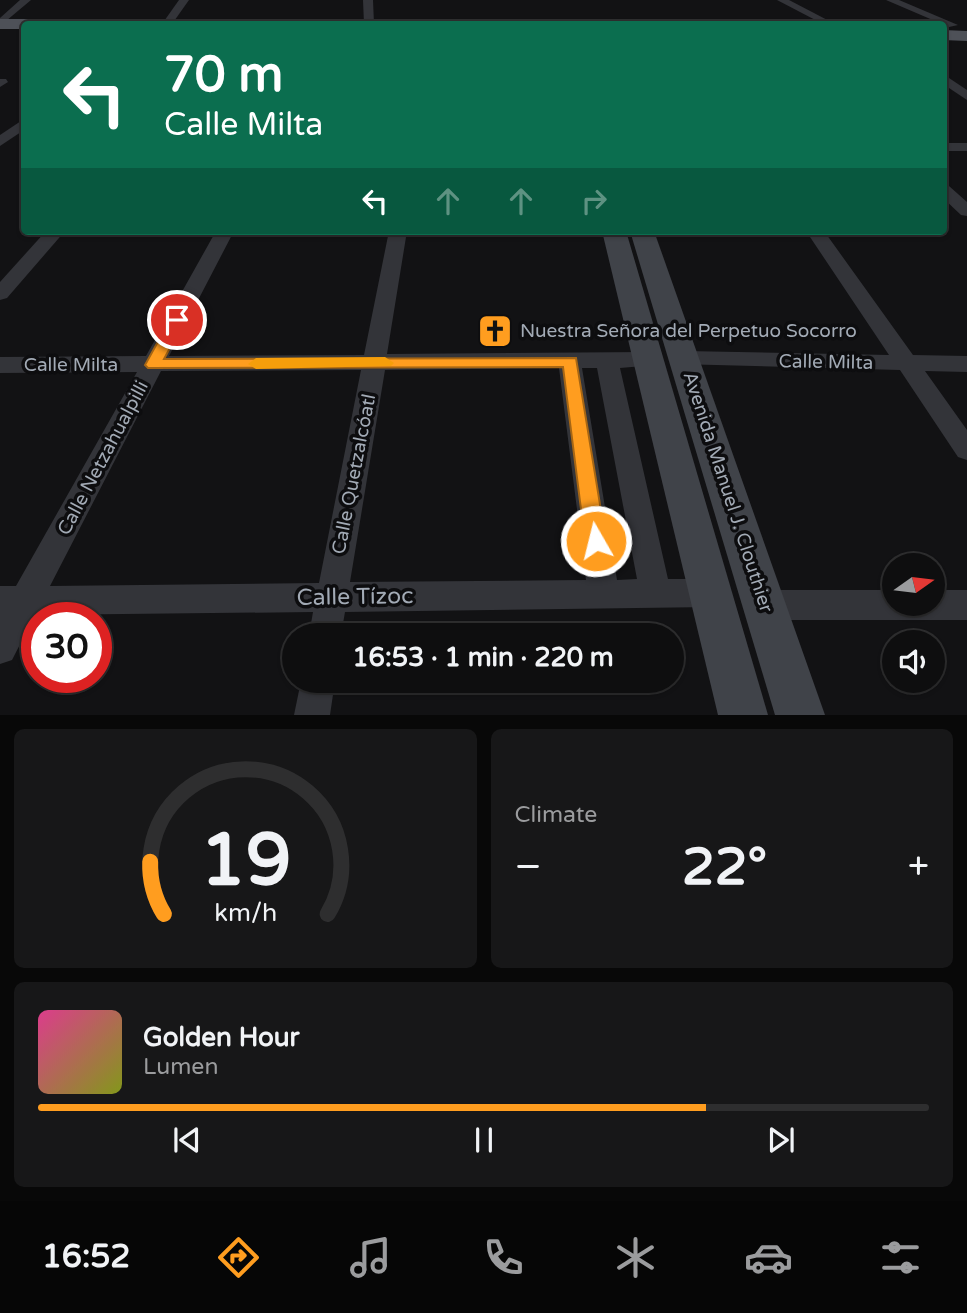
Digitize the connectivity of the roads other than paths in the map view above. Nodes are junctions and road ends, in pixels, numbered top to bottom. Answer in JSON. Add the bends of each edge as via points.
{"nodes":[{"id":1,"x":26,"y":0,"type":"edge"},
{"id":2,"x":184,"y":0,"type":"edge"},
{"id":3,"x":368,"y":0,"type":"edge"},
{"id":4,"x":782,"y":0,"type":"edge"},
{"id":5,"x":891,"y":0,"type":"edge"},
{"id":6,"x":564,"y":17,"type":"edge"},
{"id":7,"x":169,"y":21,"type":"edge"},
{"id":8,"x":369,"y":21,"type":"edge"},
{"id":9,"x":453,"y":21,"type":"edge"},
{"id":10,"x":716,"y":21,"type":"edge"},
{"id":11,"x":824,"y":21,"type":"edge"},
{"id":12,"x":932,"y":21,"type":"edge"},
{"id":13,"x":0,"y":24,"type":"edge"},
{"id":14,"x":21,"y":24,"type":"edge"},
{"id":15,"x":950,"y":30,"type":"edge"},
{"id":16,"x":0,"y":34,"type":"edge"},
{"id":17,"x":21,"y":35,"type":"edge"},
{"id":18,"x":967,"y":37,"type":"edge"},
{"id":19,"x":947,"y":81,"type":"edge"},
{"id":20,"x":967,"y":96,"type":"edge"},
{"id":21,"x":21,"y":126,"type":"edge"},
{"id":22,"x":0,"y":145,"type":"edge"},
{"id":23,"x":21,"y":147,"type":"edge"},
{"id":24,"x":947,"y":147,"type":"edge"},
{"id":25,"x":967,"y":147,"type":"edge"},
{"id":26,"x":947,"y":193,"type":"edge"},
{"id":27,"x":967,"y":211,"type":"edge"},
{"id":28,"x":52,"y":235,"type":"edge"},
{"id":29,"x":223,"y":235,"type":"edge"},
{"id":30,"x":397,"y":235,"type":"edge"},
{"id":31,"x":615,"y":235,"type":"edge"},
{"id":32,"x":643,"y":235,"type":"edge"},
{"id":33,"x":819,"y":235,"type":"edge"},
{"id":34,"x":0,"y":294,"type":"edge"},
{"id":35,"x":685,"y":359,"type":"junction"},
{"id":36,"x":647,"y":360,"type":"junction"},
{"id":37,"x":570,"y":362,"type":"junction"},
{"id":38,"x":607,"y":362,"type":"junction"},
{"id":39,"x":375,"y":363,"type":"junction"},
{"id":40,"x":907,"y":363,"type":"junction"},
{"id":41,"x":967,"y":364,"type":"edge"},
{"id":42,"x":0,"y":365,"type":"edge"},
{"id":43,"x":153,"y":365,"type":"junction"},
{"id":44,"x":967,"y":450,"type":"edge"},
{"id":45,"x":603,"y":592,"type":"junction"},
{"id":46,"x":655,"y":593,"type":"junction"},
{"id":47,"x":711,"y":593,"type":"junction"},
{"id":48,"x":331,"y":597,"type":"junction"},
{"id":49,"x":13,"y":601,"type":"edge"},
{"id":50,"x":764,"y":605,"type":"junction"},
{"id":51,"x":967,"y":605,"type":"edge"},
{"id":52,"x":327,"y":623,"type":"edge"},
{"id":53,"x":0,"y":648,"type":"edge"},
{"id":54,"x":315,"y":693,"type":"edge"},
{"id":55,"x":312,"y":715,"type":"edge"},
{"id":56,"x":743,"y":715,"type":"edge"},
{"id":57,"x":800,"y":715,"type":"edge"}],
"edges":[{"from":1,"to":13,"type":"street"},
{"from":2,"to":7,"type":"street"},
{"from":3,"to":8,"type":"street"},
{"from":4,"to":11,"type":"street"},
{"from":5,"to":12,"type":"street"},
{"from":6,"to":9,"type":"street"},
{"from":6,"to":10,"type":"street"},
{"from":13,"to":14,"type":"main road"},
{"from":15,"to":18,"type":"main road"},
{"from":16,"to":17,"type":"main road"},
{"from":19,"to":20,"type":"street"},
{"from":21,"to":22,"type":"street"},
{"from":22,"to":23,"type":"street"},
{"from":24,"to":25,"type":"street"},
{"from":26,"to":27,"type":"street"},
{"from":28,"to":34,"type":"street"},
{"from":29,"to":43,"type":"street","name":"Calle Netzahualpilli"},
{"from":30,"to":39,"type":"street","name":"Calle Quetzalcóatl"},
{"from":31,"to":36,"type":"street","name":"Avenida Manuel J. Clouthier"},
{"from":32,"to":35,"type":"street","name":"Avenida Manuel J. Clouthier"},
{"from":33,"to":40,"type":"street"},
{"from":35,"to":40,"type":"street","name":"Calle Milta"},
{"from":35,"to":50,"type":"street","name":"Avenida Manuel J. Clouthier"},
{"from":36,"to":38,"type":"street","name":"Calle Milta"},
{"from":36,"to":47,"type":"street","name":"Avenida Manuel J. Clouthier"},
{"from":37,"to":38,"type":"street","name":"Calle Milta"},
{"from":37,"to":39,"type":"street","name":"Calle Milta"},
{"from":37,"to":45,"type":"street"},
{"from":38,"to":46,"type":"street"},
{"from":39,"to":43,"type":"street","name":"Calle Milta"},
{"from":39,"to":48,"type":"street","name":"Calle Quetzalcóatl"},
{"from":40,"to":41,"type":"street","name":"Calle Milta"},
{"from":40,"to":44,"type":"street"},
{"from":42,"to":43,"type":"street","name":"Calle Milta"},
{"from":43,"to":49,"type":"street","name":"Calle Netzahualpilli"},
{"from":45,"to":46,"type":"street","name":"Calle Tízoc"},
{"from":45,"to":48,"type":"street","name":"Calle Tízoc"},
{"from":46,"to":47,"type":"street","name":"Calle Tízoc"},
{"from":47,"to":56,"type":"street","name":"Avenida Manuel J. Clouthier"},
{"from":48,"to":49,"type":"street","name":"Calle Tízoc"},
{"from":48,"to":52,"type":"street","name":"Calle Quetzalcóatl"},
{"from":49,"to":53,"type":"street","name":"Calle Netzahualpilli"},
{"from":50,"to":51,"type":"street"},
{"from":50,"to":57,"type":"street","name":"Avenida Manuel J. Clouthier"},
{"from":54,"to":55,"type":"street"}]}
